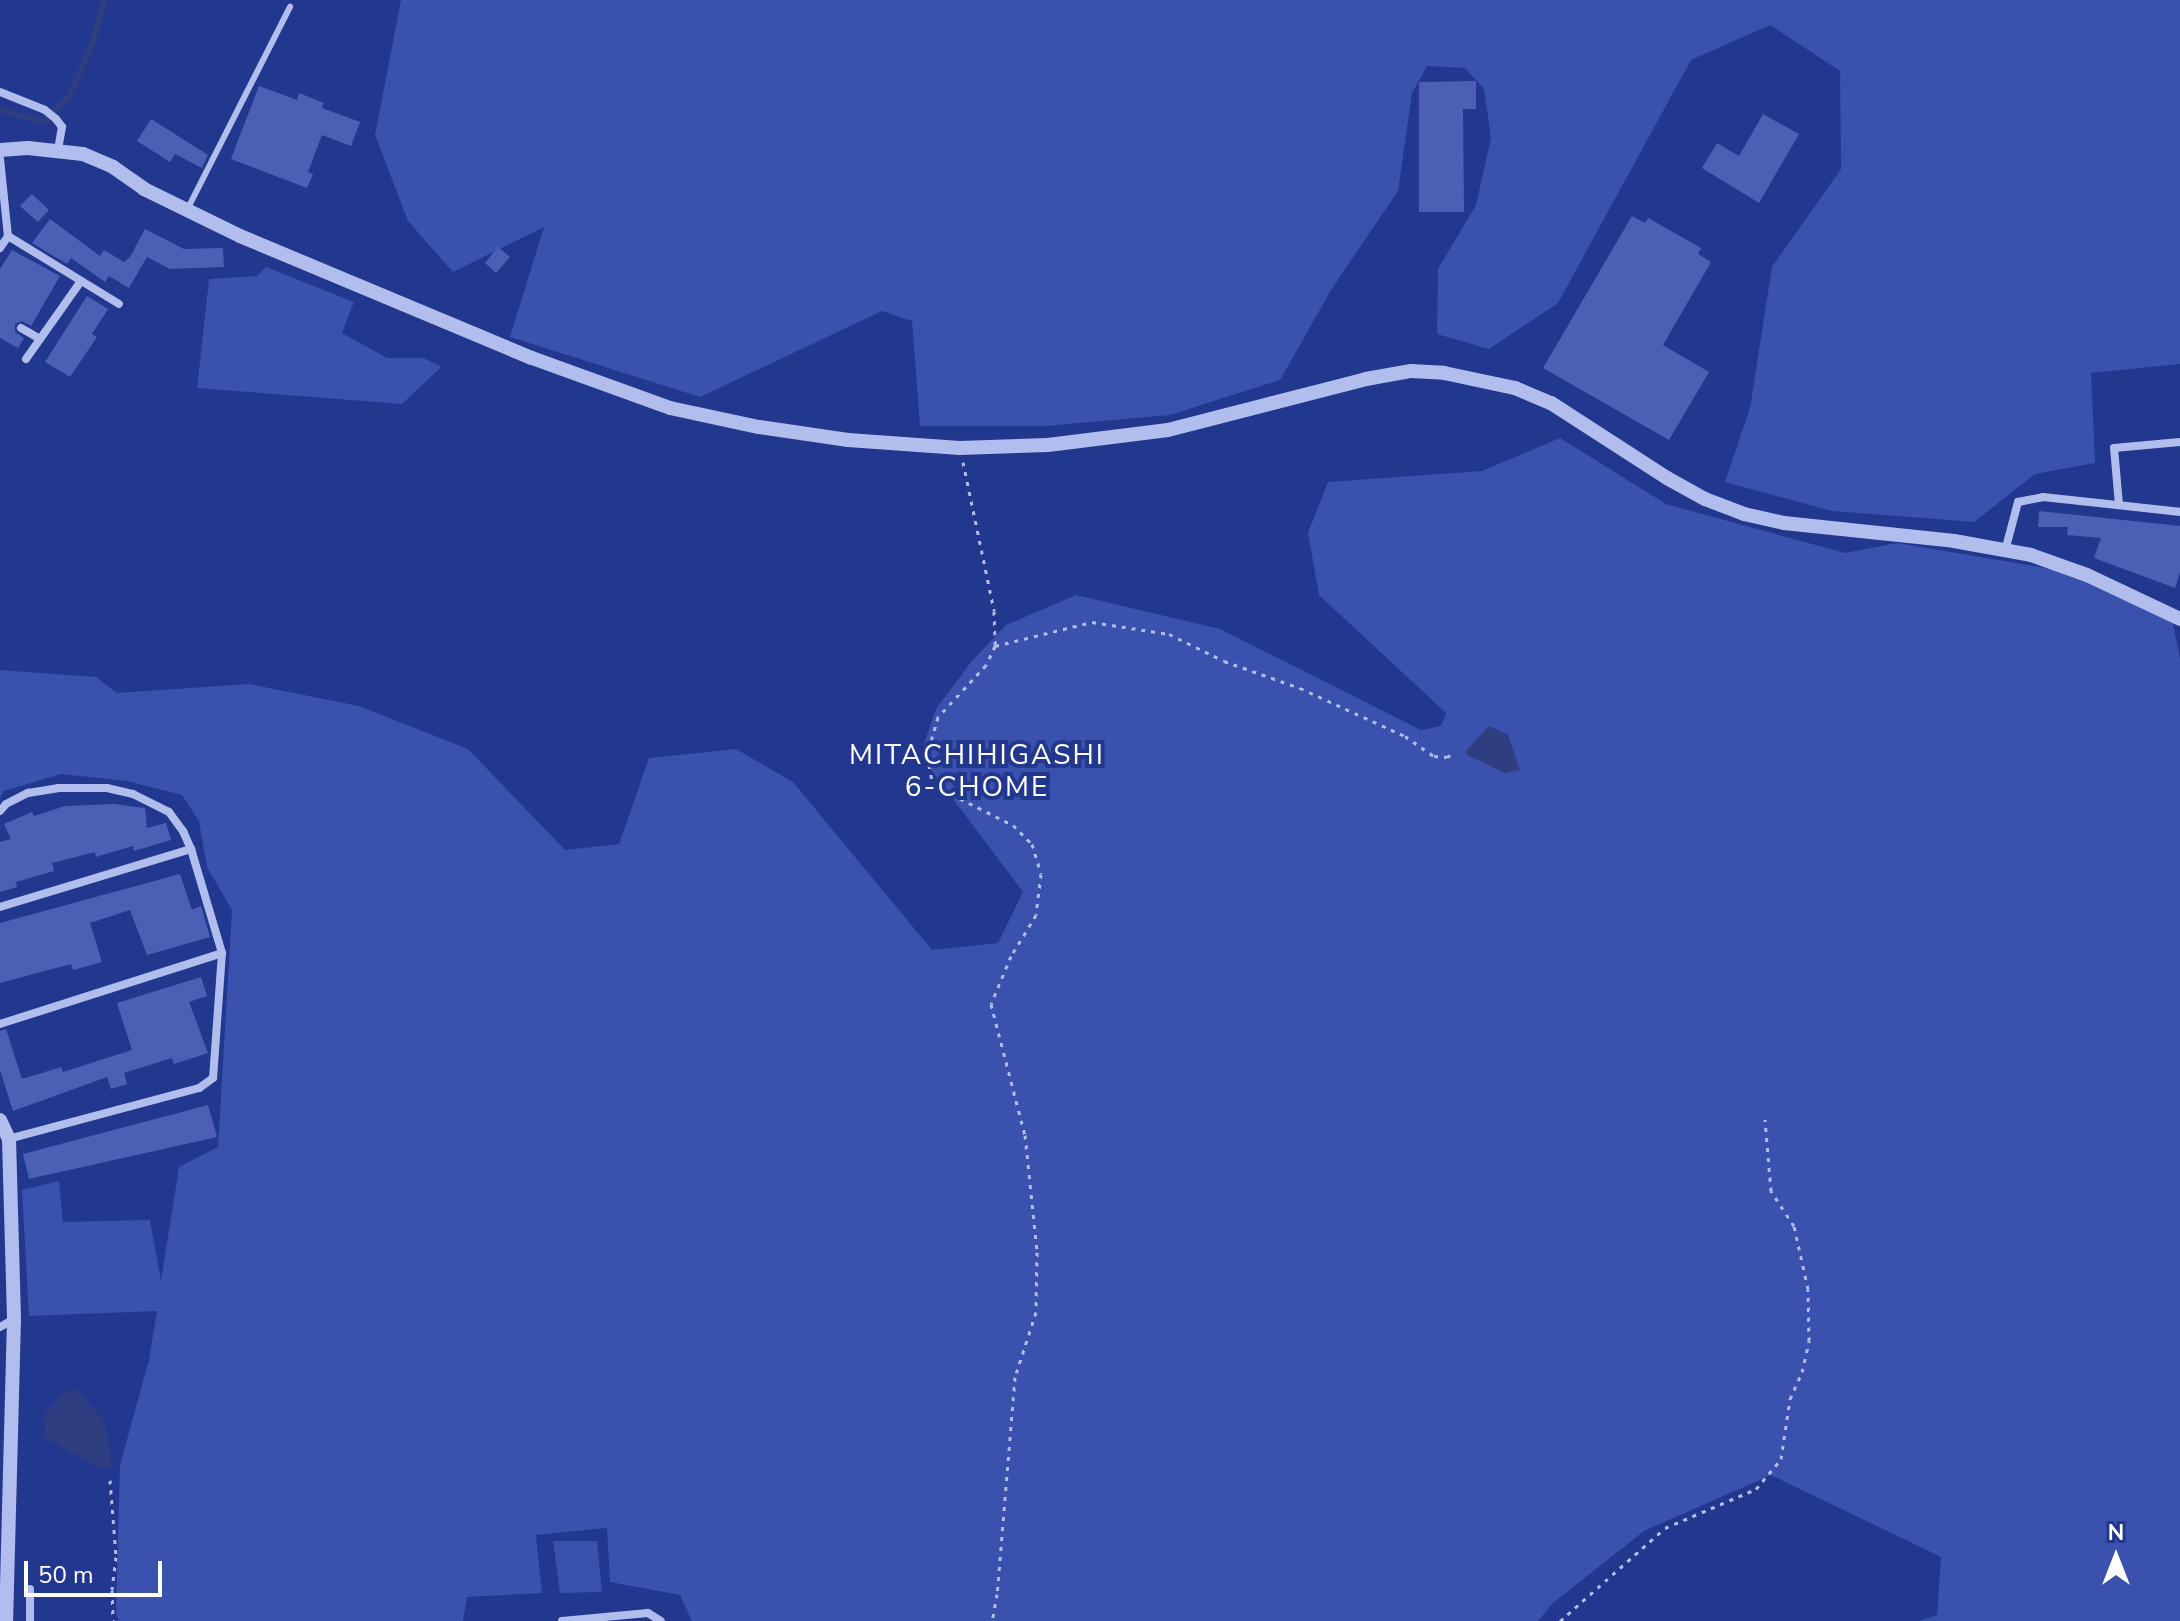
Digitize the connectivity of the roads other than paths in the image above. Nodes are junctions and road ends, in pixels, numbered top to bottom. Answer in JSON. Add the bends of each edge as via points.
{"nodes":[{"id":1,"x":290,"y":7,"type":"dead end"},
{"id":2,"x":0,"y":92,"type":"edge"},
{"id":3,"x":0,"y":150,"type":"edge"},
{"id":4,"x":58,"y":150,"type":"junction"},
{"id":5,"x":0,"y":159,"type":"edge"},
{"id":6,"x":187,"y":210,"type":"junction"},
{"id":7,"x":8,"y":236,"type":"junction"},
{"id":8,"x":0,"y":248,"type":"edge"},
{"id":9,"x":81,"y":281,"type":"junction"},
{"id":10,"x":119,"y":304,"type":"dead end"},
{"id":11,"x":21,"y":328,"type":"dead end"},
{"id":12,"x":40,"y":339,"type":"junction"},
{"id":13,"x":26,"y":359,"type":"dead end"},
{"id":14,"x":2180,"y":442,"type":"edge"},
{"id":15,"x":2119,"y":505,"type":"junction"},
{"id":16,"x":2180,"y":512,"type":"edge"},
{"id":17,"x":2005,"y":551,"type":"junction"},
{"id":18,"x":2180,"y":619,"type":"edge"},
{"id":19,"x":0,"y":811,"type":"edge"},
{"id":20,"x":191,"y":849,"type":"junction"},
{"id":21,"x":0,"y":907,"type":"edge"},
{"id":22,"x":222,"y":953,"type":"junction"},
{"id":23,"x":0,"y":1024,"type":"edge"},
{"id":24,"x":0,"y":1120,"type":"edge"},
{"id":25,"x":9,"y":1139,"type":"junction"},
{"id":26,"x":5,"y":1181,"type":"edge"},
{"id":27,"x":14,"y":1319,"type":"junction"},
{"id":28,"x":0,"y":1327,"type":"edge"},
{"id":29,"x":4,"y":1478,"type":"edge"},
{"id":30,"x":30,"y":1589,"type":"dead end"},
{"id":31,"x":4,"y":1615,"type":"edge"},
{"id":32,"x":30,"y":1621,"type":"edge"},
{"id":33,"x":562,"y":1621,"type":"edge"},
{"id":34,"x":661,"y":1621,"type":"edge"}],
"edges":[{"from":1,"to":6,"type":"lane"},
{"from":2,"to":4,"type":"street","via":[[56,119],[62,127]]},
{"from":3,"to":4,"type":"street"},
{"from":4,"to":6,"type":"street","via":[[113,167]]},
{"from":5,"to":7,"type":"street"},
{"from":6,"to":17,"type":"street","via":[[532,358],[670,408],[759,427],[960,448],[1048,445],[1168,430],[1366,379],[1411,371],[1444,373],[1515,388],[1551,403],[1667,478],[1744,514]]},
{"from":7,"to":8,"type":"street"},
{"from":7,"to":9,"type":"street"},
{"from":9,"to":10,"type":"street"},
{"from":9,"to":12,"type":"street"},
{"from":11,"to":12,"type":"street"},
{"from":12,"to":13,"type":"street"},
{"from":14,"to":15,"type":"street","via":[[2114,448]]},
{"from":15,"to":16,"type":"street"},
{"from":15,"to":17,"type":"street","via":[[2043,497],[2018,502]]},
{"from":17,"to":18,"type":"street","via":[[2057,563]]},
{"from":19,"to":20,"type":"street","via":[[28,793],[107,788],[169,812]]},
{"from":20,"to":21,"type":"street"},
{"from":20,"to":22,"type":"street"},
{"from":22,"to":23,"type":"street"},
{"from":22,"to":25,"type":"street","via":[[213,1078],[199,1088]]},
{"from":24,"to":25,"type":"street"},
{"from":25,"to":26,"type":"street"},
{"from":26,"to":27,"type":"street"},
{"from":27,"to":28,"type":"street"},
{"from":27,"to":29,"type":"street"},
{"from":29,"to":31,"type":"street"},
{"from":30,"to":32,"type":"street"},
{"from":33,"to":34,"type":"street","via":[[648,1613]]}]}
